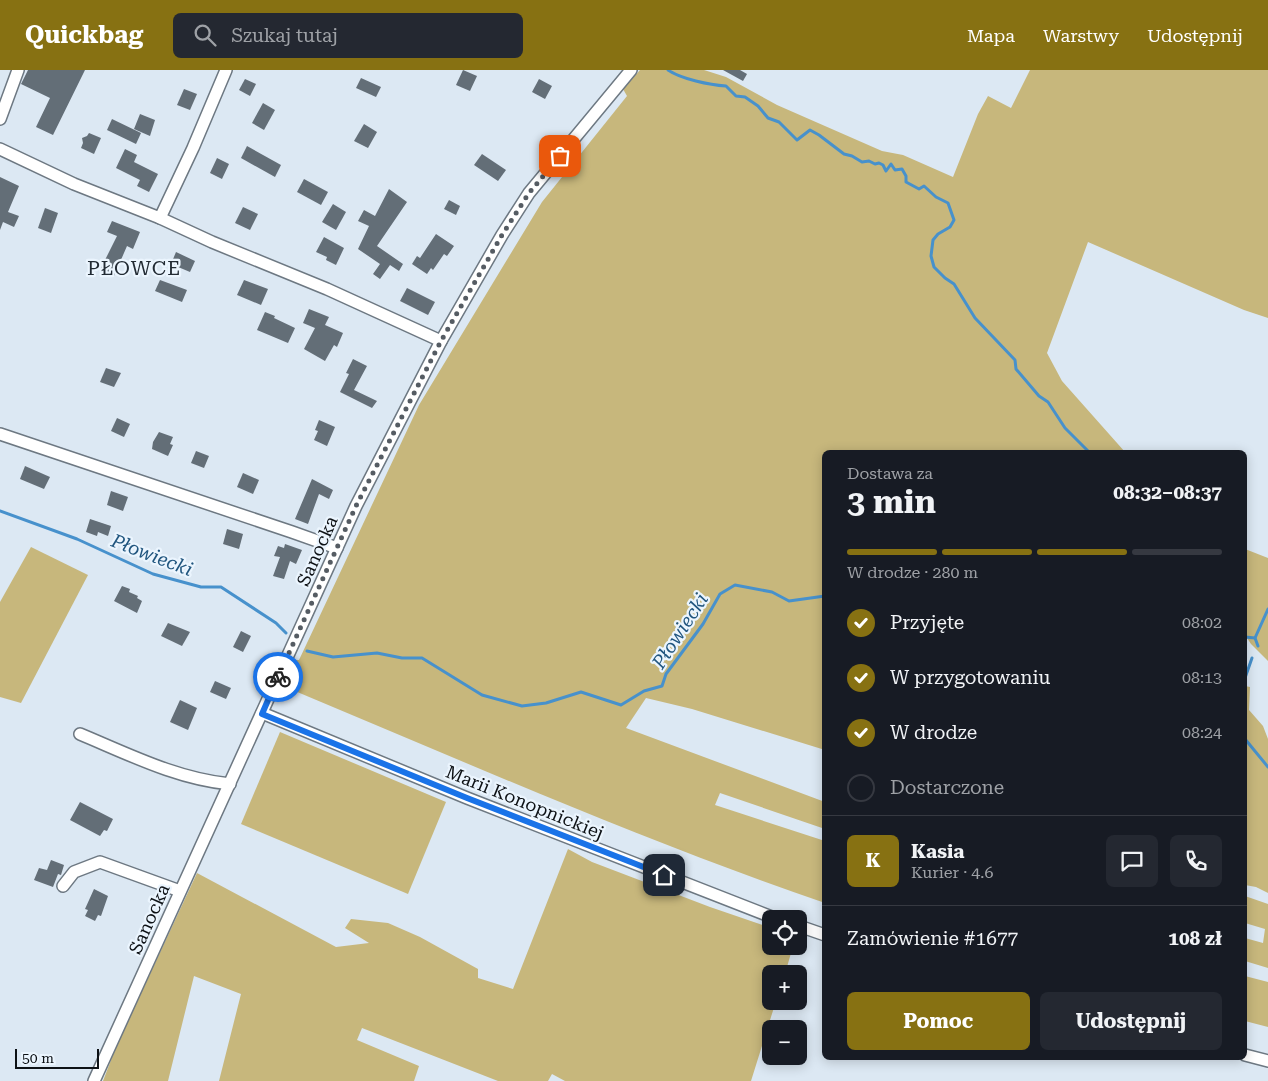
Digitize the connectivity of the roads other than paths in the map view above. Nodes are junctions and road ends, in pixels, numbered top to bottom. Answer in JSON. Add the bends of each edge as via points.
{"nodes":[{"id":1,"x":18,"y":70,"type":"edge"},
{"id":2,"x":226,"y":70,"type":"edge"},
{"id":3,"x":631,"y":70,"type":"edge"},
{"id":4,"x":0,"y":119,"type":"edge"},
{"id":5,"x":0,"y":148,"type":"edge"},
{"id":6,"x":160,"y":218,"type":"junction"},
{"id":7,"x":441,"y":341,"type":"junction"},
{"id":8,"x":0,"y":434,"type":"edge"},
{"id":9,"x":337,"y":548,"type":"junction"},
{"id":10,"x":262,"y":714,"type":"junction"},
{"id":11,"x":80,"y":734,"type":"dead end"},
{"id":12,"x":230,"y":784,"type":"junction"},
{"id":13,"x":63,"y":886,"type":"dead end"},
{"id":14,"x":180,"y":891,"type":"junction"},
{"id":15,"x":762,"y":913,"type":"edge"},
{"id":16,"x":807,"y":929,"type":"edge"},
{"id":17,"x":822,"y":934,"type":"edge"},
{"id":18,"x":1247,"y":1056,"type":"edge"},
{"id":19,"x":1268,"y":1061,"type":"edge"},
{"id":20,"x":94,"y":1081,"type":"edge"}],
"edges":[{"from":1,"to":4,"type":"street"},
{"from":2,"to":6,"type":"street"},
{"from":3,"to":7,"type":"street","name":"Sanocka","via":[[529,193]]},
{"from":5,"to":6,"type":"street","via":[[74,184]]},
{"from":6,"to":7,"type":"street"},
{"from":7,"to":9,"type":"street","name":"Sanocka"},
{"from":8,"to":9,"type":"street"},
{"from":9,"to":10,"type":"street","name":"Sanocka"},
{"from":10,"to":12,"type":"street","name":"Sanocka"},
{"from":10,"to":15,"type":"street","name":"Marii Konopnickiej"},
{"from":11,"to":12,"type":"street","via":[[182,775]]},
{"from":12,"to":14,"type":"street","name":"Sanocka"},
{"from":13,"to":14,"type":"street","via":[[74,872],[100,862]]},
{"from":14,"to":20,"type":"street","name":"Sanocka"},
{"from":16,"to":17,"type":"street"},
{"from":18,"to":19,"type":"street"}]}
